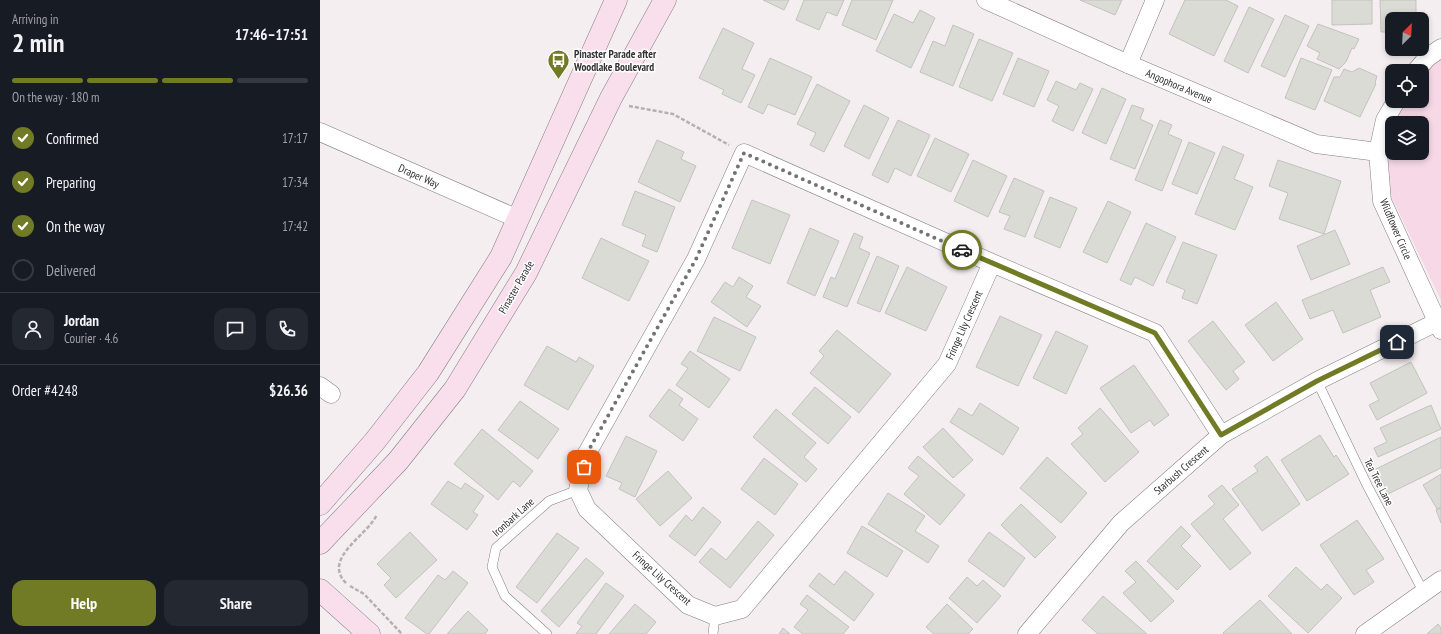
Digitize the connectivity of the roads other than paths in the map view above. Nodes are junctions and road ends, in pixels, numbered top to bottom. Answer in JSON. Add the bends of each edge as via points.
{"nodes":[{"id":1,"x":616,"y":0,"type":"edge"},
{"id":2,"x":665,"y":0,"type":"edge"},
{"id":3,"x":986,"y":0,"type":"edge"},
{"id":4,"x":1155,"y":0,"type":"edge"},
{"id":5,"x":1441,"y":48,"type":"edge"},
{"id":6,"x":1128,"y":64,"type":"junction"},
{"id":7,"x":1422,"y":64,"type":"edge"},
{"id":8,"x":1392,"y":108,"type":"edge"},
{"id":9,"x":320,"y":132,"type":"edge"},
{"id":10,"x":1378,"y":152,"type":"junction"},
{"id":11,"x":518,"y":219,"type":"junction"},
{"id":12,"x":992,"y":263,"type":"junction"},
{"id":13,"x":1439,"y":326,"type":"edge"},
{"id":14,"x":1317,"y":381,"type":"junction"},
{"id":15,"x":1221,"y":435,"type":"junction"},
{"id":16,"x":578,"y":490,"type":"junction"},
{"id":17,"x":320,"y":504,"type":"edge"},
{"id":18,"x":320,"y":543,"type":"edge"},
{"id":19,"x":1441,"y":580,"type":"edge"},
{"id":20,"x":320,"y":590,"type":"edge"},
{"id":21,"x":1423,"y":591,"type":"junction"},
{"id":22,"x":715,"y":616,"type":"junction"},
{"id":23,"x":369,"y":634,"type":"edge"},
{"id":24,"x":547,"y":634,"type":"edge"},
{"id":25,"x":713,"y":634,"type":"edge"},
{"id":26,"x":1027,"y":634,"type":"edge"},
{"id":27,"x":1365,"y":634,"type":"edge"}],
"edges":[{"from":1,"to":11,"type":"main road"},
{"from":2,"to":18,"type":"main road","name":"Pinaster Parade","via":[[609,102],[526,272],[455,389],[398,460]]},
{"from":3,"to":6,"type":"street","name":"Angophora Avenue"},
{"from":4,"to":6,"type":"street"},
{"from":5,"to":7,"type":"street"},
{"from":6,"to":10,"type":"street","name":"Angophora Avenue","via":[[1316,144]]},
{"from":8,"to":10,"type":"street","name":"Wildflower Circle","via":[[1385,120]]},
{"from":9,"to":11,"type":"street","name":"Draper Way"},
{"from":10,"to":13,"type":"street","name":"Wildflower Circle","via":[[1382,201]]},
{"from":11,"to":17,"type":"main road","via":[[501,257],[428,373],[375,441]]},
{"from":12,"to":15,"type":"street","via":[[1155,333]]},
{"from":12,"to":16,"type":"street","via":[[744,153],[696,259],[586,455]]},
{"from":12,"to":22,"type":"street","name":"Fringe Lily Crescent","via":[[946,364],[742,609]]},
{"from":13,"to":14,"type":"street","name":"Starbush Crescent"},
{"from":14,"to":15,"type":"street","name":"Starbush Crescent"},
{"from":14,"to":21,"type":"lane","name":"Tea Tree Lane","via":[[1368,487]]},
{"from":15,"to":26,"type":"street","name":"Starbush Crescent","via":[[1121,522]]},
{"from":16,"to":22,"type":"street","name":"Fringe Lily Crescent","via":[[587,509],[688,605]]},
{"from":16,"to":24,"type":"lane","name":"Ironbark Lane","via":[[549,501],[496,548],[492,567],[505,596]]},
{"from":19,"to":21,"type":"street"},
{"from":20,"to":23,"type":"main road"},
{"from":21,"to":27,"type":"street"},
{"from":22,"to":25,"type":"lane"}]}
